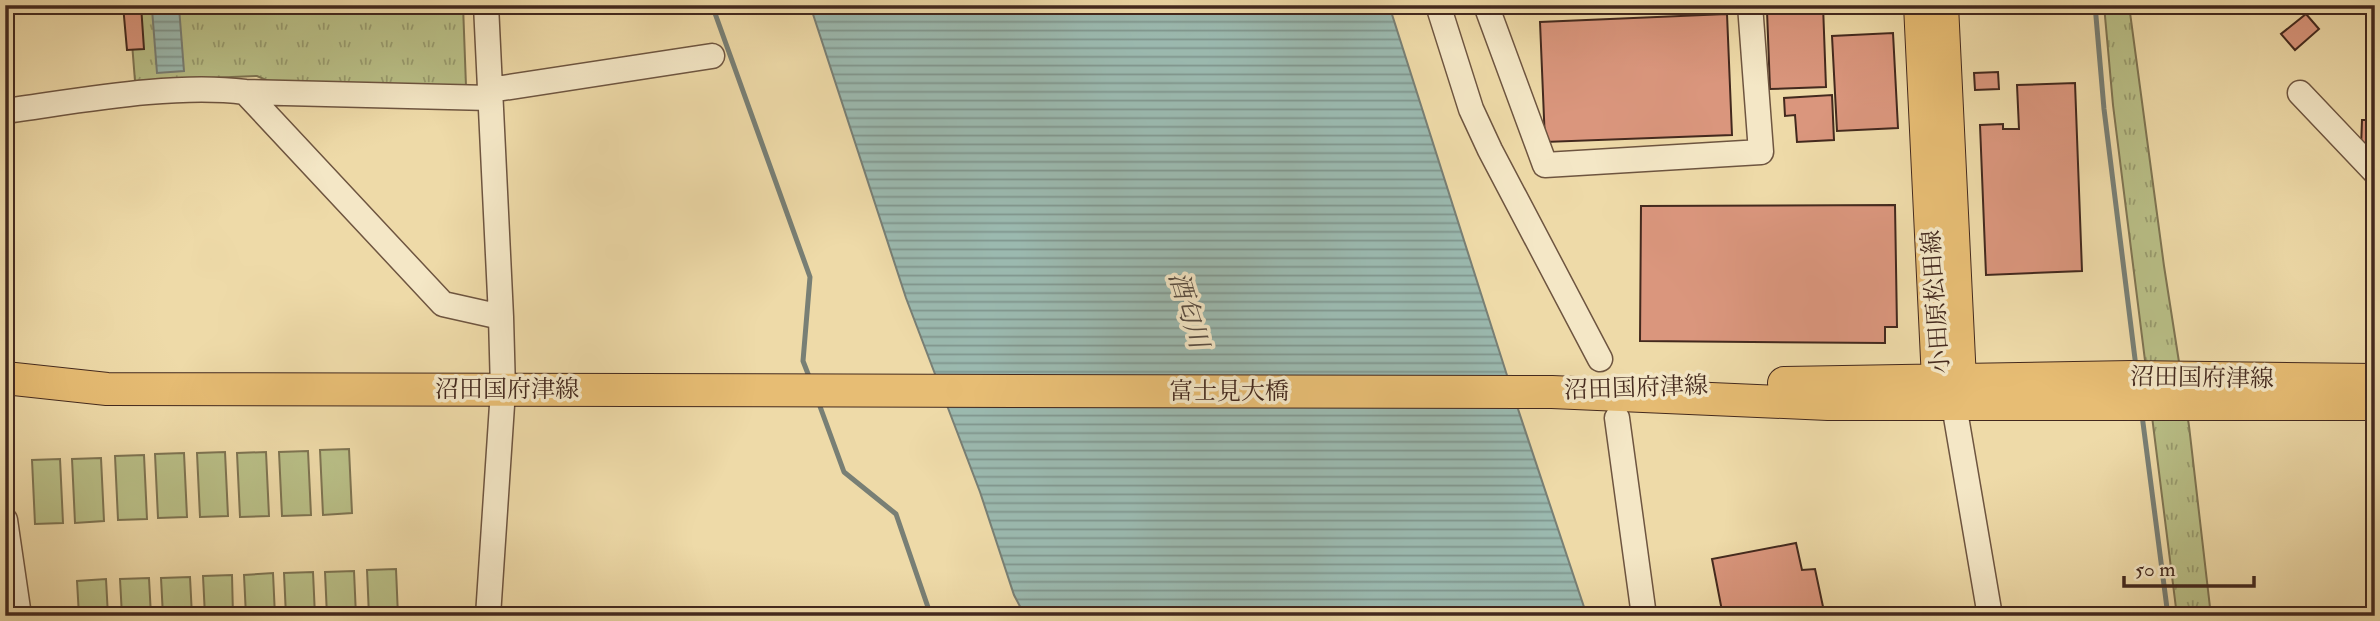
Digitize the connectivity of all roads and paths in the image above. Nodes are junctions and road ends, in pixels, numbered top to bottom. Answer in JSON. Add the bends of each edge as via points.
{"nodes":[{"id":1,"x":486,"y":5,"type":"edge"},
{"id":2,"x":1438,"y":5,"type":"edge"},
{"id":3,"x":1486,"y":5,"type":"edge"},
{"id":4,"x":1750,"y":5,"type":"edge"},
{"id":5,"x":1920,"y":5,"type":"edge"},
{"id":6,"x":1942,"y":5,"type":"edge"},
{"id":7,"x":712,"y":56,"type":"dead end"},
{"id":8,"x":245,"y":92,"type":"junction"},
{"id":9,"x":2300,"y":93,"type":"dead end"},
{"id":10,"x":490,"y":94,"type":"junction"},
{"id":11,"x":5,"y":111,"type":"edge"},
{"id":12,"x":2375,"y":172,"type":"edge"},
{"id":13,"x":501,"y":317,"type":"junction"},
{"id":14,"x":1600,"y":359,"type":"dead end"},
{"id":15,"x":5,"y":377,"type":"edge"},
{"id":16,"x":2375,"y":380,"type":"edge"},
{"id":17,"x":1951,"y":388,"type":"junction"},
{"id":18,"x":107,"y":389,"type":"junction"},
{"id":19,"x":503,"y":390,"type":"junction"},
{"id":20,"x":906,"y":390,"type":"joint"},
{"id":21,"x":2175,"y":390,"type":"junction"},
{"id":22,"x":1552,"y":392,"type":"joint"},
{"id":23,"x":5,"y":400,"type":"edge"},
{"id":24,"x":2375,"y":404,"type":"edge"},
{"id":25,"x":1617,"y":418,"type":"dead end"},
{"id":26,"x":5,"y":520,"type":"edge"},
{"id":27,"x":19,"y":616,"type":"edge"},
{"id":28,"x":488,"y":616,"type":"edge"},
{"id":29,"x":1644,"y":616,"type":"edge"},
{"id":30,"x":1990,"y":616,"type":"edge"}],
"edges":[{"from":1,"to":10,"type":"street"},
{"from":2,"to":14,"type":"street","via":[[1471,109]]},
{"from":3,"to":4,"type":"street","via":[[1545,165],[1761,152]]},
{"from":5,"to":17,"type":"main road","name":"小田原松田線"},
{"from":6,"to":17,"type":"main road","name":"小田原松田線"},
{"from":7,"to":10,"type":"street"},
{"from":8,"to":10,"type":"street"},
{"from":8,"to":11,"type":"street","via":[[218,89],[126,95]]},
{"from":8,"to":13,"type":"street","via":[[443,304]]},
{"from":9,"to":12,"type":"street"},
{"from":10,"to":13,"type":"street"},
{"from":13,"to":19,"type":"street"},
{"from":15,"to":18,"type":"main road","name":"沼田国府津線"},
{"from":16,"to":21,"type":"main road","name":"沼田国府津線"},
{"from":17,"to":21,"type":"main road","name":"沼田国府津線"},
{"from":17,"to":22,"type":"main road","name":"沼田国府津線","via":[[1828,404]]},
{"from":17,"to":30,"type":"street"},
{"from":18,"to":19,"type":"main road","name":"沼田国府津線"},
{"from":18,"to":23,"type":"main road","name":"沼田国府津線"},
{"from":19,"to":20,"type":"main road","name":"沼田国府津線"},
{"from":19,"to":28,"type":"street"},
{"from":20,"to":22,"type":"main road","name":"富士見大橋"},
{"from":21,"to":24,"type":"main road","name":"沼田国府津線"},
{"from":25,"to":29,"type":"street"},
{"from":26,"to":27,"type":"street"}]}
